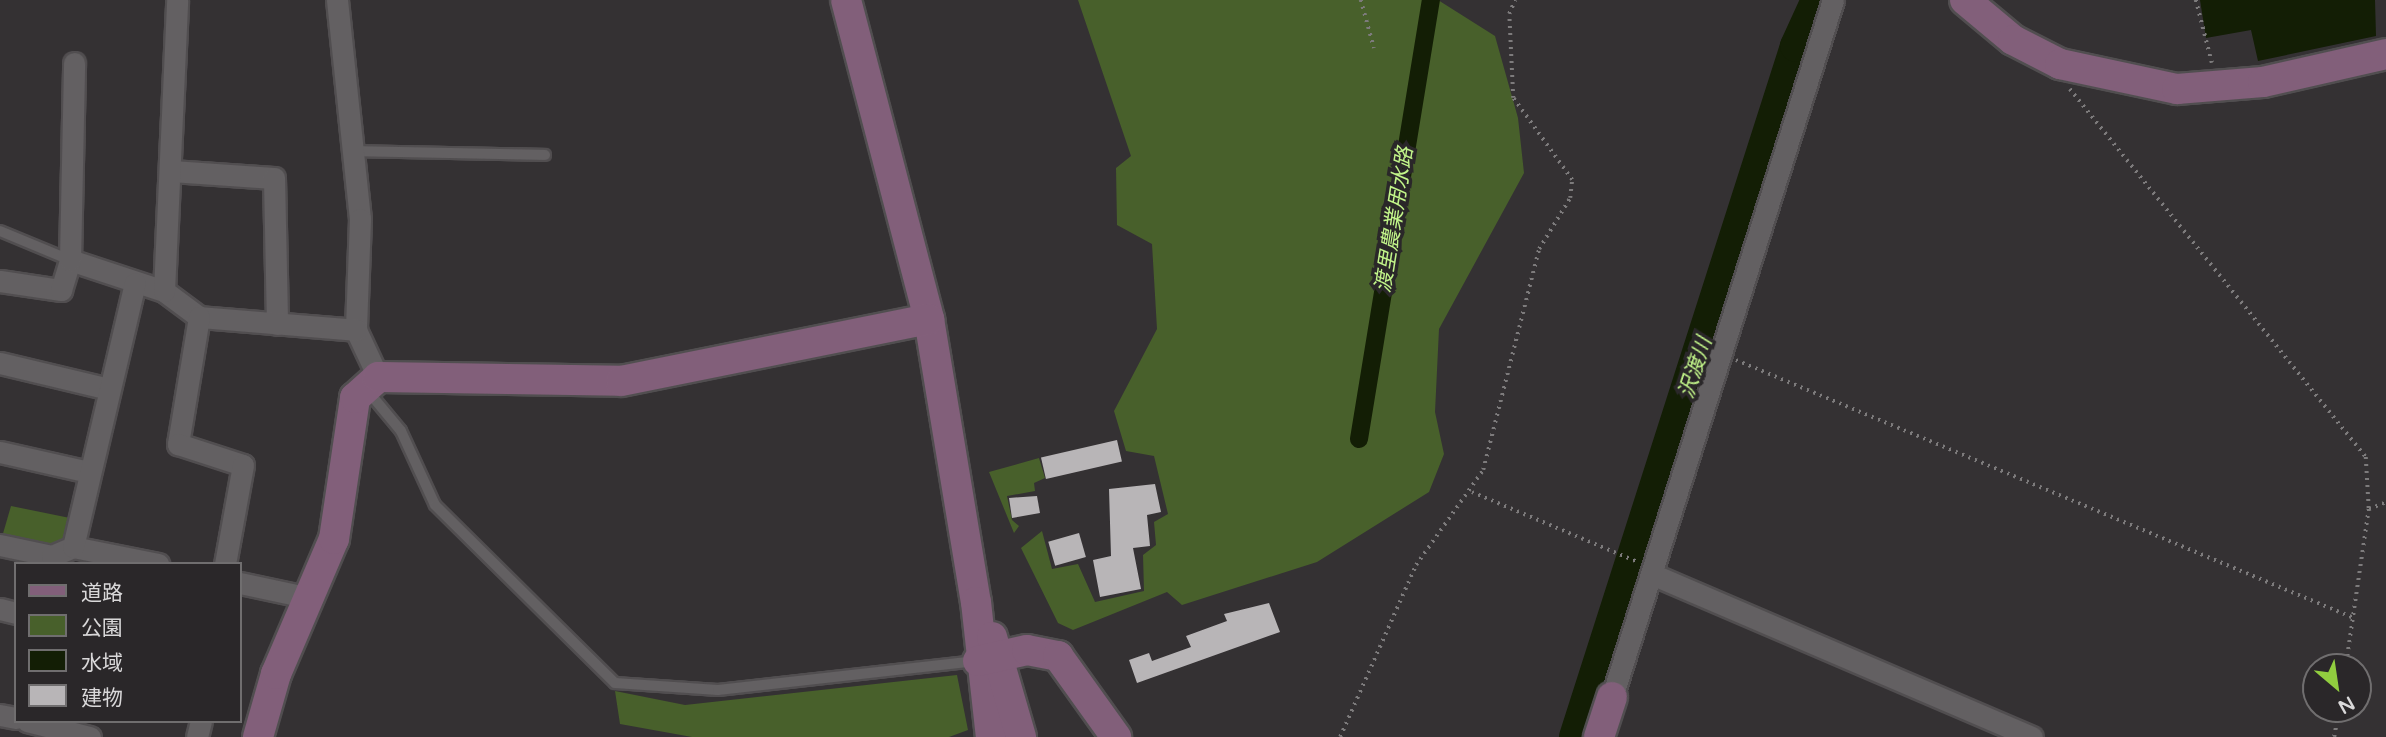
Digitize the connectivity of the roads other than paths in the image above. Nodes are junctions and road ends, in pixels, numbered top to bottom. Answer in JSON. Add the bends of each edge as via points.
{"nodes":[{"id":1,"x":177,"y":0,"type":"edge"},
{"id":2,"x":337,"y":0,"type":"edge"},
{"id":3,"x":846,"y":0,"type":"edge"},
{"id":4,"x":1833,"y":0,"type":"edge"},
{"id":5,"x":1965,"y":0,"type":"edge"},
{"id":6,"x":2386,"y":54,"type":"edge"},
{"id":7,"x":74,"y":64,"type":"dead end"},
{"id":8,"x":354,"y":151,"type":"junction"},
{"id":9,"x":545,"y":155,"type":"dead end"},
{"id":10,"x":171,"y":171,"type":"junction"},
{"id":11,"x":0,"y":231,"type":"edge"},
{"id":12,"x":70,"y":260,"type":"junction"},
{"id":13,"x":0,"y":281,"type":"edge"},
{"id":14,"x":135,"y":283,"type":"junction"},
{"id":15,"x":164,"y":291,"type":"junction"},
{"id":16,"x":199,"y":317,"type":"junction"},
{"id":17,"x":929,"y":319,"type":"junction"},
{"id":18,"x":277,"y":324,"type":"junction"},
{"id":19,"x":356,"y":330,"type":"junction"},
{"id":20,"x":0,"y":363,"type":"edge"},
{"id":21,"x":372,"y":382,"type":"junction"},
{"id":22,"x":109,"y":389,"type":"junction"},
{"id":23,"x":0,"y":452,"type":"edge"},
{"id":24,"x":89,"y":472,"type":"junction"},
{"id":25,"x":0,"y":544,"type":"edge"},
{"id":26,"x":73,"y":547,"type":"junction"},
{"id":27,"x":146,"y":562,"type":"edge"},
{"id":28,"x":225,"y":562,"type":"edge"},
{"id":29,"x":1646,"y":568,"type":"junction"},
{"id":30,"x":242,"y":583,"type":"edge"},
{"id":31,"x":310,"y":598,"type":"junction"},
{"id":32,"x":989,"y":659,"type":"junction"},
{"id":33,"x":1612,"y":697,"type":"joint"},
{"id":34,"x":35,"y":723,"type":"edge"},
{"id":35,"x":90,"y":737,"type":"edge"},
{"id":36,"x":258,"y":737,"type":"edge"},
{"id":37,"x":991,"y":737,"type":"edge"},
{"id":38,"x":1021,"y":737,"type":"edge"},
{"id":39,"x":1116,"y":737,"type":"edge"},
{"id":40,"x":1599,"y":737,"type":"edge"},
{"id":41,"x":2032,"y":737,"type":"edge"}],
"edges":[{"from":1,"to":10,"type":"street"},
{"from":2,"to":8,"type":"street"},
{"from":3,"to":17,"type":"street"},
{"from":4,"to":29,"type":"street"},
{"from":5,"to":6,"type":"street","via":[[2013,40],[2060,64],[2127,82],[2221,88]]},
{"from":7,"to":12,"type":"street"},
{"from":8,"to":9,"type":"lane"},
{"from":8,"to":19,"type":"street","via":[[360,219]]},
{"from":10,"to":15,"type":"street"},
{"from":10,"to":18,"type":"street","via":[[274,178]]},
{"from":11,"to":12,"type":"lane"},
{"from":12,"to":13,"type":"street","via":[[61,290]]},
{"from":12,"to":14,"type":"street"},
{"from":14,"to":15,"type":"street"},
{"from":14,"to":22,"type":"street"},
{"from":15,"to":16,"type":"street"},
{"from":16,"to":18,"type":"street"},
{"from":16,"to":28,"type":"street","via":[[178,444],[243,465]]},
{"from":17,"to":21,"type":"street","via":[[621,381]]},
{"from":17,"to":32,"type":"street"},
{"from":18,"to":19,"type":"street"},
{"from":19,"to":21,"type":"street"},
{"from":20,"to":22,"type":"street"},
{"from":21,"to":31,"type":"street","via":[[351,419],[334,539]]},
{"from":21,"to":32,"type":"lane","via":[[435,505],[615,683],[718,690]]},
{"from":22,"to":24,"type":"street"},
{"from":23,"to":24,"type":"street"},
{"from":24,"to":26,"type":"street"},
{"from":25,"to":26,"type":"street","via":[[52,555]]},
{"from":26,"to":27,"type":"street"},
{"from":29,"to":33,"type":"street"},
{"from":29,"to":41,"type":"street"},
{"from":30,"to":31,"type":"street"},
{"from":31,"to":36,"type":"street","via":[[276,674]]},
{"from":32,"to":37,"type":"street"},
{"from":32,"to":38,"type":"street"},
{"from":32,"to":39,"type":"street","via":[[1044,650],[1058,656]]},
{"from":33,"to":40,"type":"street"},
{"from":34,"to":35,"type":"street"}]}
